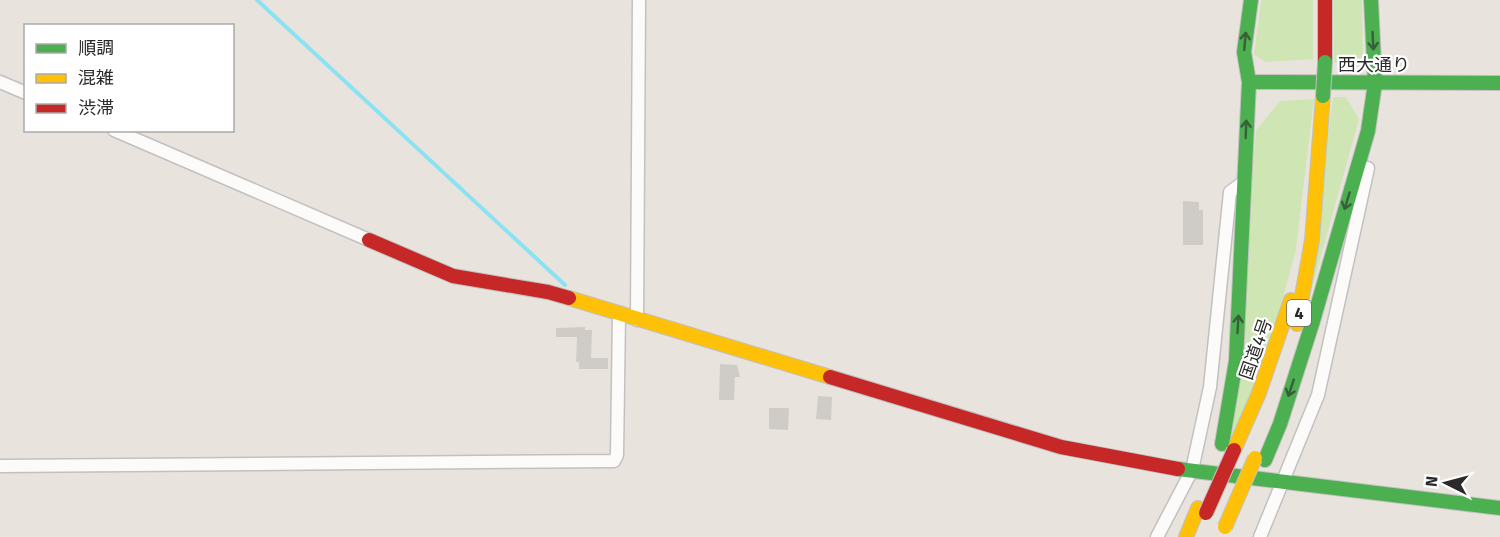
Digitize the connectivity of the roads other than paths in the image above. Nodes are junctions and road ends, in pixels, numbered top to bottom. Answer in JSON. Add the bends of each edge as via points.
{"nodes":[{"id":1,"x":639,"y":0,"type":"edge"},
{"id":2,"x":1251,"y":0,"type":"edge"},
{"id":3,"x":1324,"y":0,"type":"edge"},
{"id":4,"x":1371,"y":0,"type":"edge"},
{"id":5,"x":0,"y":82,"type":"edge"},
{"id":6,"x":1249,"y":82,"type":"junction"},
{"id":7,"x":1375,"y":83,"type":"junction"},
{"id":8,"x":1500,"y":83,"type":"edge"},
{"id":9,"x":24,"y":92,"type":"edge"},
{"id":10,"x":1368,"y":131,"type":"junction"},
{"id":11,"x":119,"y":132,"type":"edge"},
{"id":12,"x":1320,"y":164,"type":"junction"},
{"id":13,"x":1244,"y":181,"type":"junction"},
{"id":14,"x":369,"y":240,"type":"joint"},
{"id":15,"x":619,"y":315,"type":"junction"},
{"id":16,"x":637,"y":320,"type":"junction"},
{"id":17,"x":1228,"y":447,"type":"junction"},
{"id":18,"x":1260,"y":459,"type":"junction"},
{"id":19,"x":0,"y":466,"type":"edge"},
{"id":20,"x":1192,"y":470,"type":"junction"},
{"id":21,"x":1283,"y":484,"type":"junction"},
{"id":22,"x":1500,"y":508,"type":"edge"},
{"id":23,"x":1202,"y":511,"type":"junction"},
{"id":24,"x":1223,"y":532,"type":"edge"},
{"id":25,"x":1157,"y":537,"type":"edge"},
{"id":26,"x":1186,"y":537,"type":"edge"},
{"id":27,"x":1194,"y":537,"type":"edge"},
{"id":28,"x":1260,"y":537,"type":"edge"}],
"edges":[{"from":1,"to":16,"type":"street"},
{"from":6,"to":2,"type":"main road","one_way":true,"via":[[1244,52]]},
{"from":3,"to":12,"type":"main road","name":"国道4号","number":"4","bridge":true},
{"from":4,"to":7,"type":"main road","one_way":true},
{"from":5,"to":9,"type":"street"},
{"from":6,"to":7,"type":"main road","name":"西大通り"},
{"from":13,"to":6,"type":"main road","one_way":true},
{"from":7,"to":8,"type":"main road","name":"西大通り"},
{"from":7,"to":10,"type":"main road"},
{"from":10,"to":18,"type":"main road","one_way":true,"via":[[1280,424]]},
{"from":10,"to":21,"type":"street","via":[[1372,149],[1318,395]]},
{"from":11,"to":14,"type":"street"},
{"from":12,"to":17,"type":"main road","name":"国道4号","number":"4","via":[[1282,332],[1259,393]]},
{"from":12,"to":18,"type":"main road","name":"国道4号","number":"4","via":[[1303,297]]},
{"from":17,"to":13,"type":"main road","one_way":true},
{"from":13,"to":20,"type":"street","via":[[1230,192],[1210,387]]},
{"from":14,"to":15,"type":"main road","via":[[453,276],[548,292]]},
{"from":15,"to":16,"type":"main road"},
{"from":15,"to":19,"type":"street","via":[[614,461]]},
{"from":16,"to":20,"type":"main road","via":[[1014,435],[1130,462]]},
{"from":17,"to":23,"type":"main road"},
{"from":18,"to":24,"type":"main road","bridge":true},
{"from":20,"to":21,"type":"main road"},
{"from":20,"to":25,"type":"street"},
{"from":21,"to":22,"type":"main road"},
{"from":21,"to":28,"type":"street"},
{"from":23,"to":26,"type":"main road"},
{"from":23,"to":27,"type":"main road"}]}
